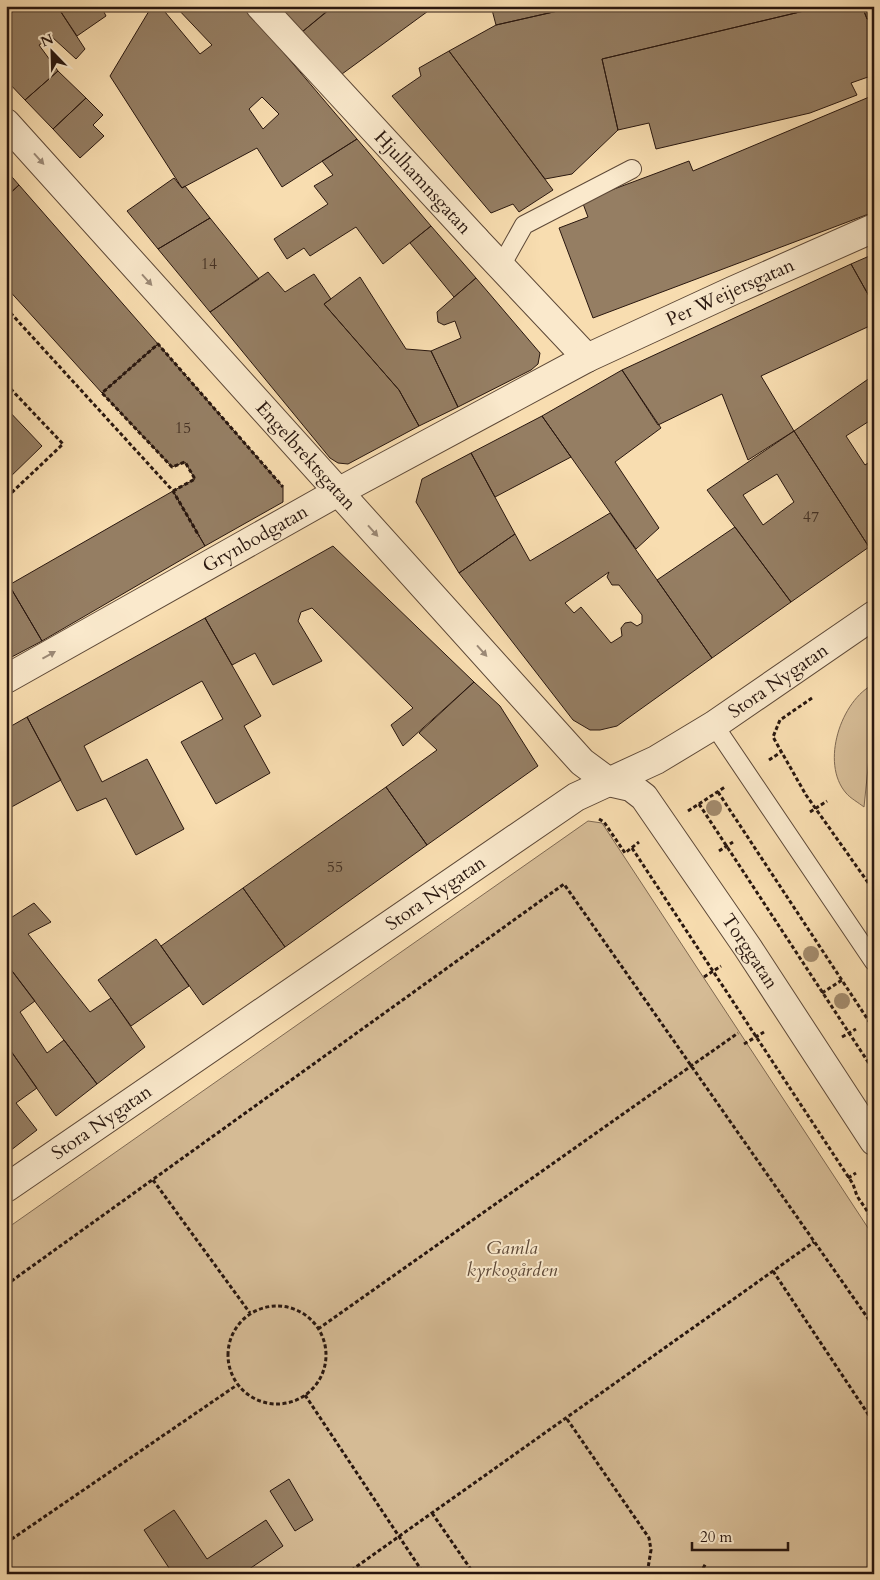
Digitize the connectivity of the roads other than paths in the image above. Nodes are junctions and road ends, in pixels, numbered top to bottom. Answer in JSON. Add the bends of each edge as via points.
{"nodes":[{"id":1,"x":260,"y":6,"type":"edge"},
{"id":2,"x":6,"y":123,"type":"edge"},
{"id":3,"x":632,"y":169,"type":"dead end"},
{"id":4,"x":874,"y":228,"type":"edge"},
{"id":5,"x":501,"y":266,"type":"junction"},
{"id":6,"x":587,"y":358,"type":"junction"},
{"id":7,"x":338,"y":492,"type":"junction"},
{"id":8,"x":874,"y":615,"type":"edge"},
{"id":9,"x":6,"y":679,"type":"edge"},
{"id":10,"x":714,"y":725,"type":"junction"},
{"id":11,"x":609,"y":782,"type":"junction"},
{"id":12,"x":874,"y":962,"type":"edge"},
{"id":13,"x":874,"y":1141,"type":"edge"},
{"id":14,"x":6,"y":1188,"type":"edge"}],
"edges":[{"from":1,"to":5,"type":"street","name":"Hjulhamnsgatan"},
{"from":2,"to":7,"type":"street","name":"Engelbrektsgatan","one_way":true},
{"from":3,"to":5,"type":"lane","via":[[521,218]]},
{"from":4,"to":6,"type":"street","name":"Per Weijersgatan"},
{"from":5,"to":6,"type":"street","name":"Hjulhamnsgatan"},
{"from":6,"to":7,"type":"street","name":"Grynbodgatan"},
{"from":9,"to":7,"type":"street","name":"Grynbodgatan","one_way":true},
{"from":7,"to":11,"type":"street","name":"Engelbrektsgatan","one_way":true,"via":[[582,762]]},
{"from":8,"to":10,"type":"street","name":"Stora Nygatan"},
{"from":10,"to":11,"type":"street","name":"Stora Nygatan","via":[[656,760]]},
{"from":10,"to":12,"type":"lane"},
{"from":11,"to":13,"type":"street","name":"Torggatan","via":[[631,787],[644,797],[669,830]]},
{"from":11,"to":14,"type":"street","name":"Stora Nygatan","via":[[576,797]]}]}
